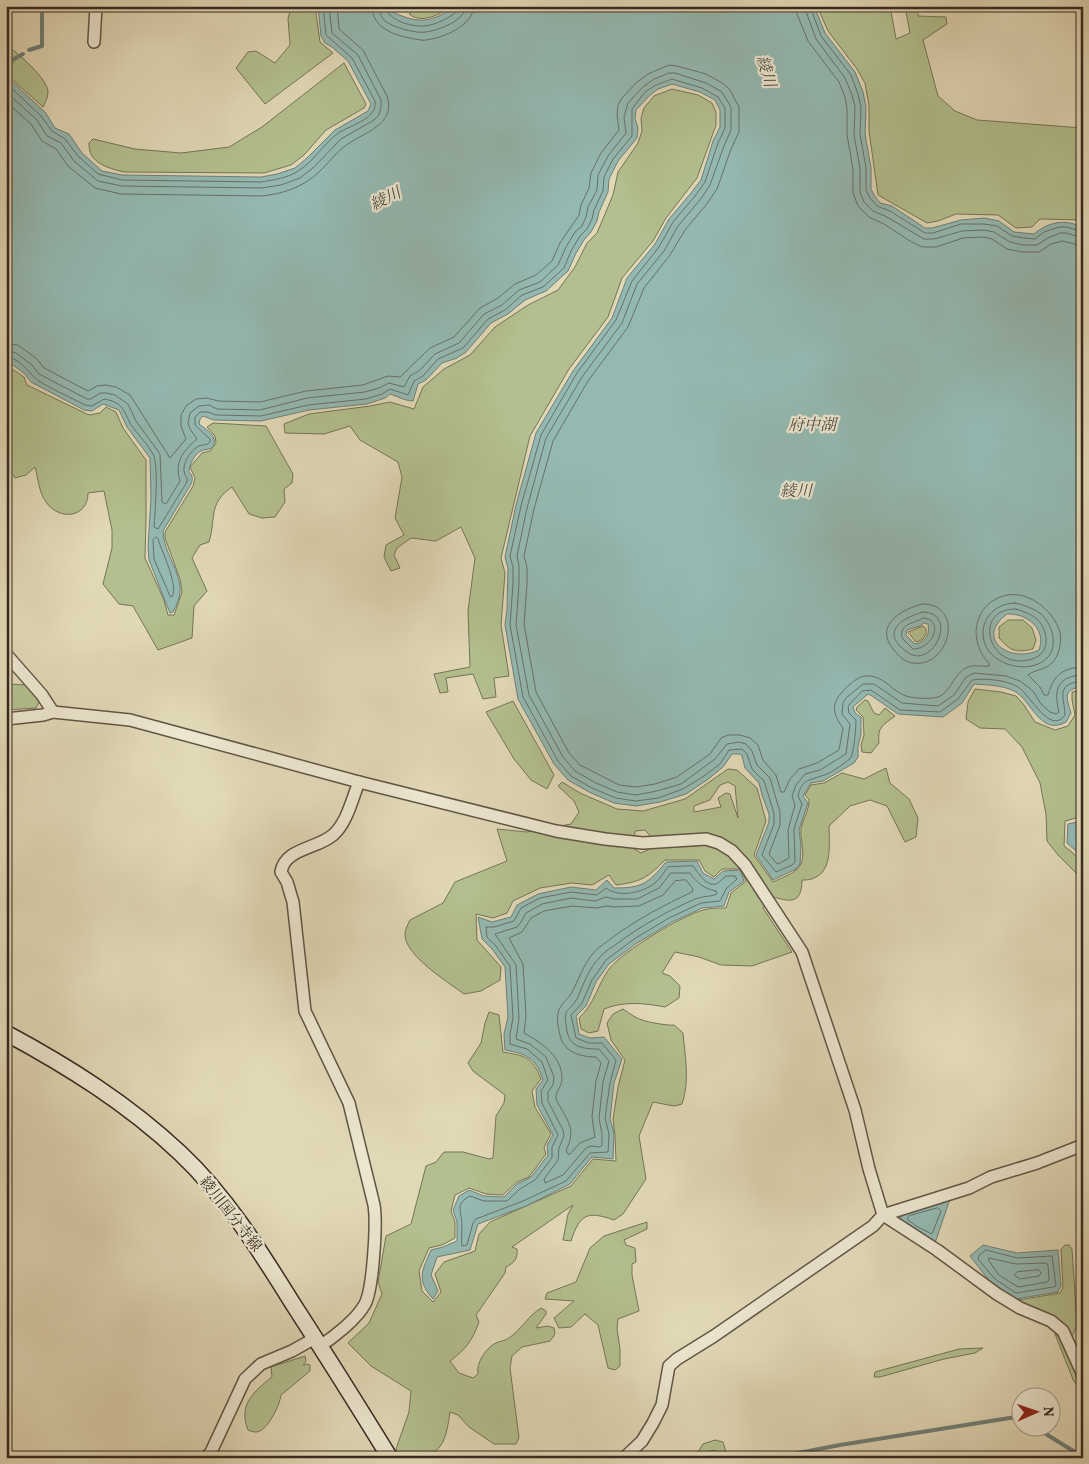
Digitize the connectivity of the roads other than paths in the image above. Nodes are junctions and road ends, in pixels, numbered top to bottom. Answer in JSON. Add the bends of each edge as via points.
{"nodes":[{"id":1,"x":96,"y":6,"type":"edge"},
{"id":2,"x":94,"y":42,"type":"dead end"},
{"id":3,"x":6,"y":654,"type":"edge"},
{"id":4,"x":53,"y":712,"type":"junction"},
{"id":5,"x":6,"y":719,"type":"edge"},
{"id":6,"x":359,"y":782,"type":"junction"},
{"id":7,"x":6,"y":1033,"type":"edge"},
{"id":8,"x":1083,"y":1145,"type":"edge"},
{"id":9,"x":884,"y":1215,"type":"junction"},
{"id":10,"x":317,"y":1342,"type":"junction"},
{"id":11,"x":1083,"y":1375,"type":"edge"},
{"id":12,"x":206,"y":1458,"type":"edge"},
{"id":13,"x":390,"y":1458,"type":"edge"},
{"id":14,"x":624,"y":1458,"type":"edge"}],
"edges":[{"from":1,"to":2,"type":"street"},
{"from":3,"to":4,"type":"street"},
{"from":4,"to":5,"type":"street"},
{"from":4,"to":6,"type":"street","via":[[130,720]]},
{"from":6,"to":9,"type":"street","via":[[556,831],[642,843],[706,839],[732,851],[802,952],[855,1110]]},
{"from":6,"to":10,"type":"street","via":[[334,834],[324,842],[289,857],[281,872],[294,902],[304,1011],[348,1103],[376,1220],[368,1298],[360,1312],[329,1340]]},
{"from":7,"to":10,"type":"main road","name":"綾川国分寺線","via":[[115,1098],[181,1154],[236,1218]]},
{"from":8,"to":9,"type":"street","via":[[991,1177],[969,1188]]},
{"from":9,"to":11,"type":"street","via":[[997,1294],[1051,1321],[1063,1331]]},
{"from":9,"to":14,"type":"street","via":[[874,1226],[669,1366],[662,1405],[642,1441]]},
{"from":10,"to":12,"type":"street","via":[[261,1364],[245,1379]]},
{"from":10,"to":13,"type":"main road","name":"綾川国分寺線"}]}
